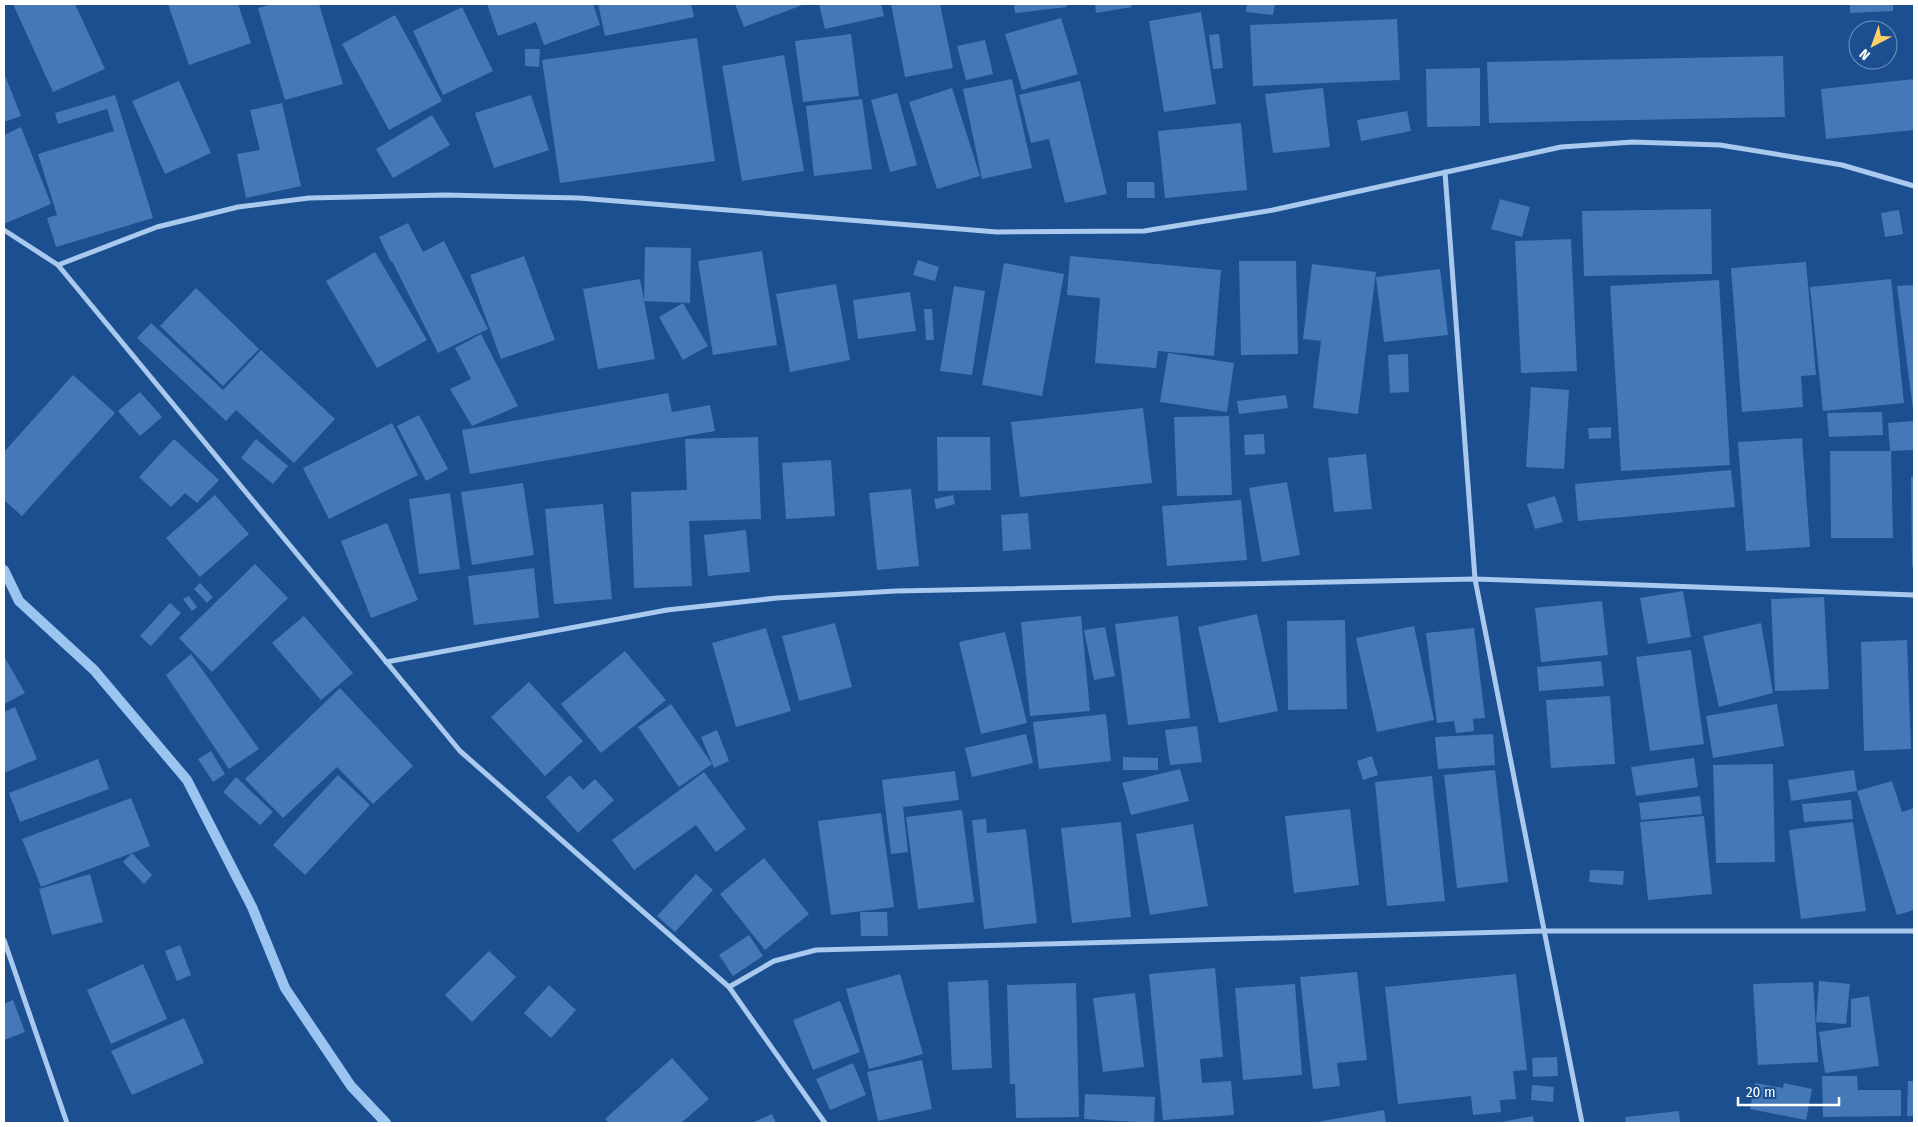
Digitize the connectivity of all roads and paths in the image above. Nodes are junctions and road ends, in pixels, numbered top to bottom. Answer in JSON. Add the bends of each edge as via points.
{"nodes":[{"id":1,"x":1445,"y":172,"type":"junction"},
{"id":2,"x":1914,"y":186,"type":"edge"},
{"id":3,"x":4,"y":230,"type":"edge"},
{"id":4,"x":58,"y":266,"type":"junction"},
{"id":5,"x":1475,"y":579,"type":"junction"},
{"id":6,"x":1914,"y":595,"type":"edge"},
{"id":7,"x":386,"y":662,"type":"junction"},
{"id":8,"x":1545,"y":931,"type":"junction"},
{"id":9,"x":1914,"y":931,"type":"edge"},
{"id":10,"x":4,"y":940,"type":"edge"},
{"id":11,"x":729,"y":988,"type":"junction"},
{"id":12,"x":67,"y":1123,"type":"edge"},
{"id":13,"x":825,"y":1123,"type":"edge"},
{"id":14,"x":1582,"y":1123,"type":"edge"}],
"edges":[{"from":1,"to":2,"type":"street","via":[[1561,147],[1633,142],[1739,148],[1842,165]]},
{"from":1,"to":4,"type":"street","via":[[1273,210],[1144,231],[997,232],[579,198],[308,198],[238,207],[157,227]]},
{"from":1,"to":5,"type":"street"},
{"from":3,"to":4,"type":"street"},
{"from":4,"to":7,"type":"street"},
{"from":5,"to":6,"type":"street"},
{"from":5,"to":7,"type":"street","via":[[896,591],[777,598],[667,610]]},
{"from":5,"to":8,"type":"street"},
{"from":7,"to":11,"type":"street","via":[[460,751]]},
{"from":8,"to":9,"type":"street"},
{"from":8,"to":11,"type":"street","via":[[816,950],[774,961]]},
{"from":8,"to":14,"type":"street"},
{"from":10,"to":12,"type":"street"},
{"from":11,"to":13,"type":"street"}]}
